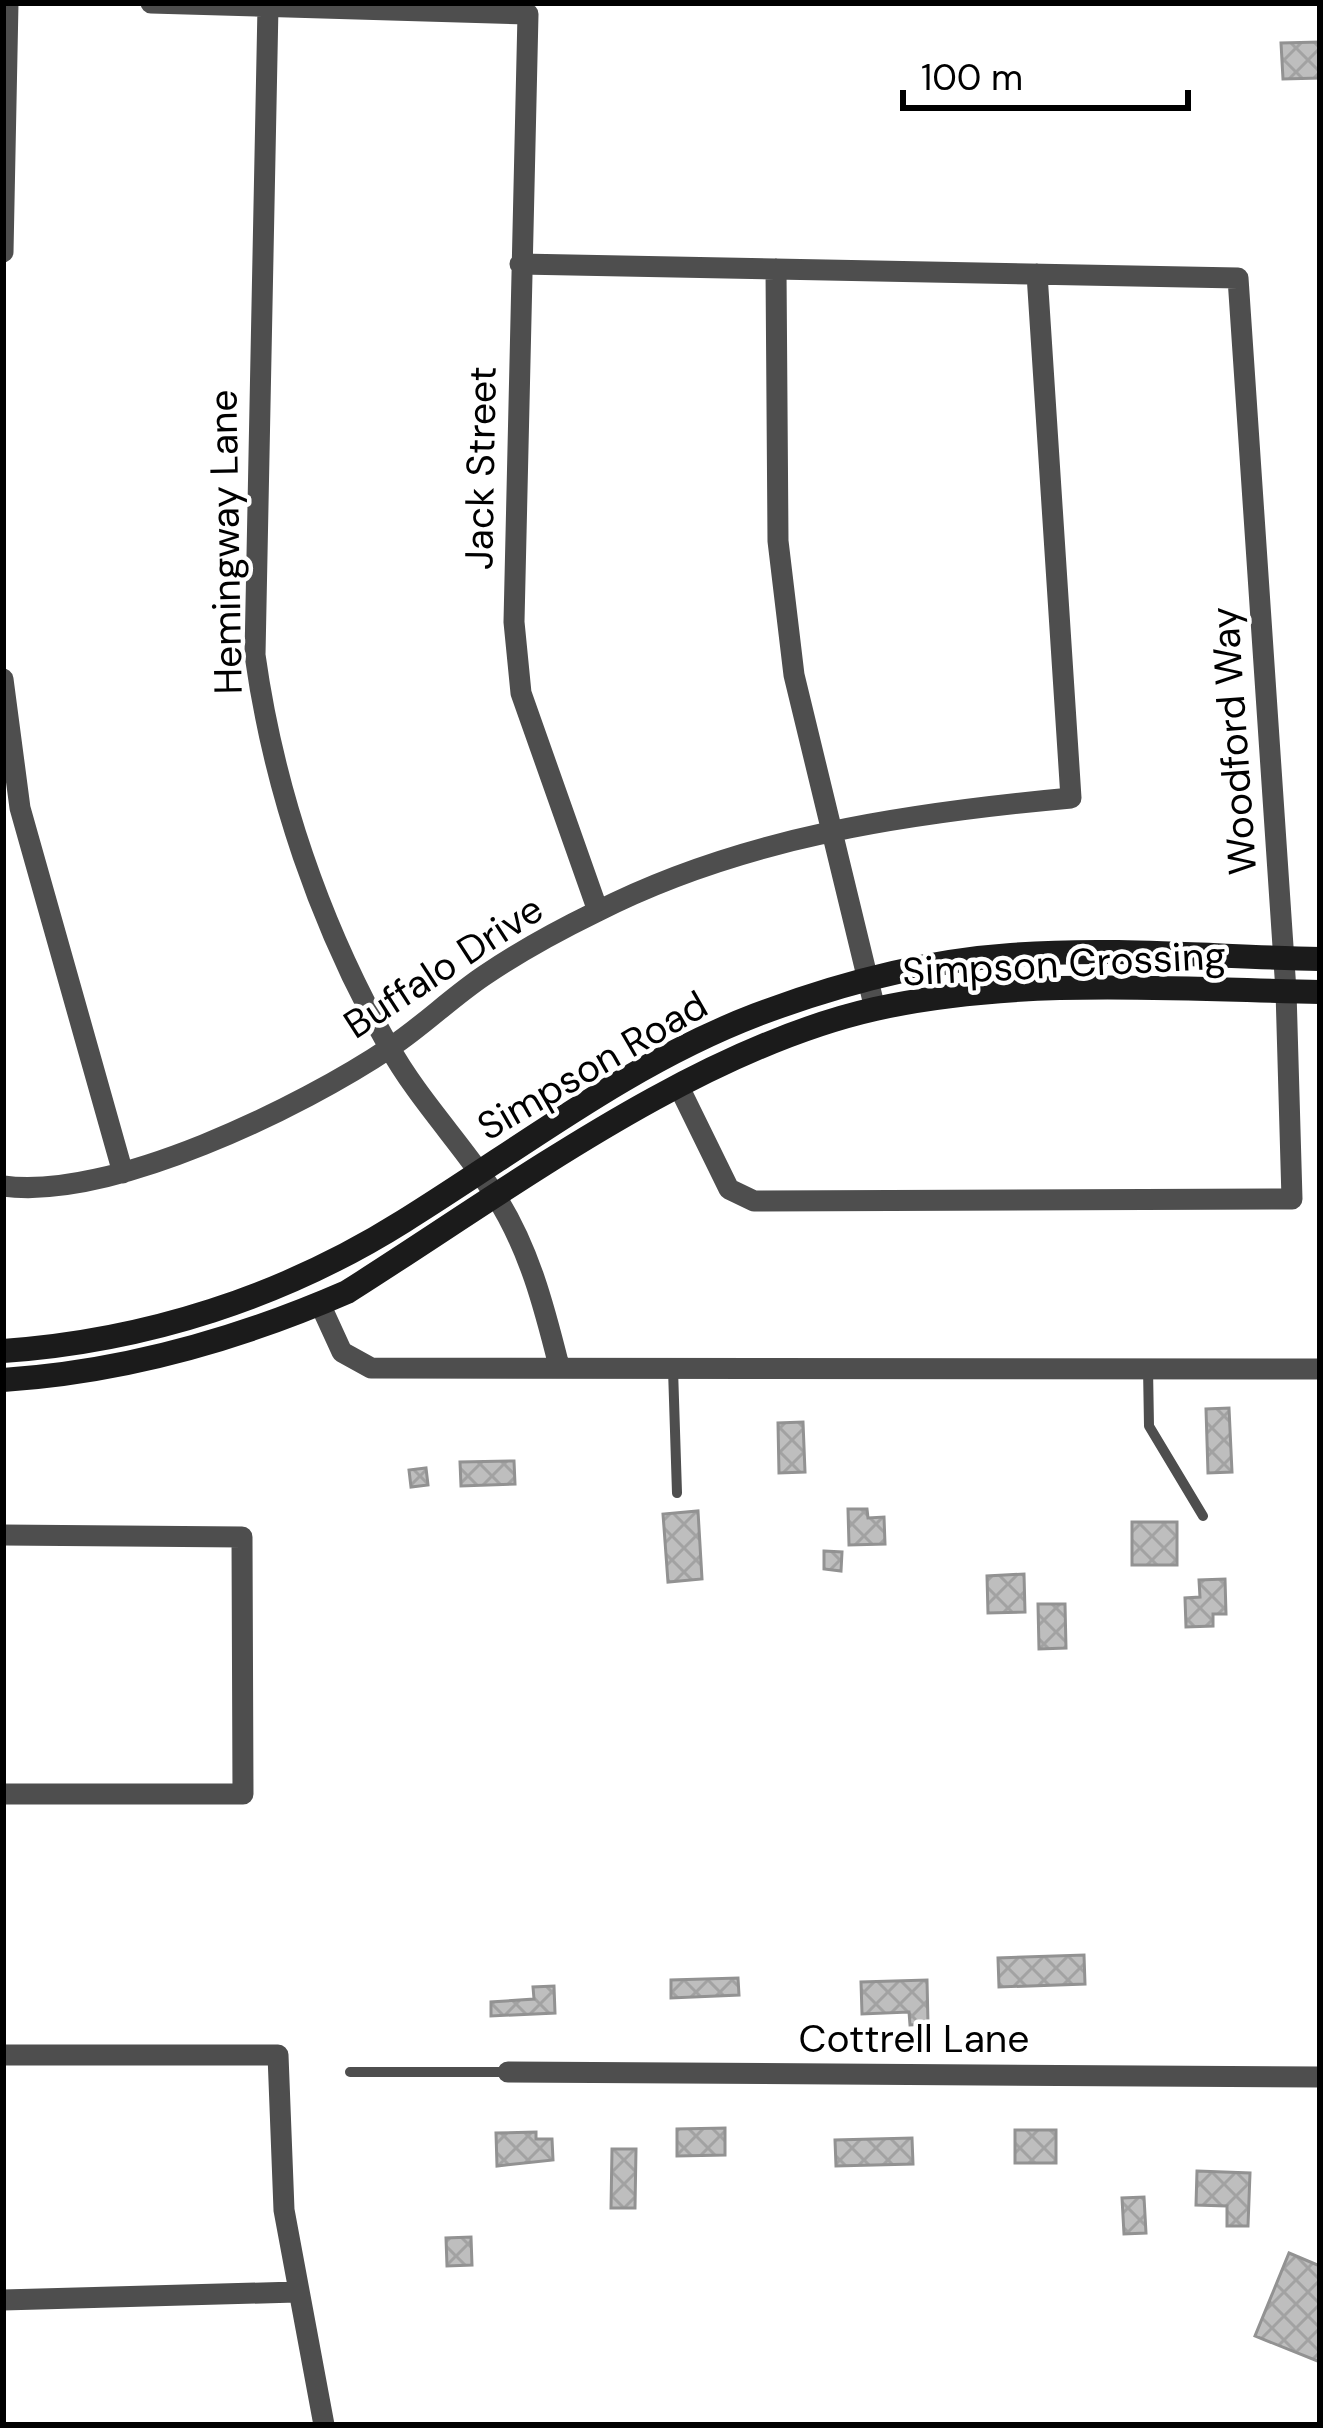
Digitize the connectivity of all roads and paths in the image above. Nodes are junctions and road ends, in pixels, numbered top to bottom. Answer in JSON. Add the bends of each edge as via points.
{"nodes":[{"id":1,"x":8,"y":3,"type":"edge"},
{"id":2,"x":151,"y":3,"type":"edge"},
{"id":3,"x":268,"y":6,"type":"junction"},
{"id":4,"x":3,"y":252,"type":"edge"},
{"id":5,"x":520,"y":264,"type":"junction"},
{"id":6,"x":776,"y":269,"type":"junction"},
{"id":7,"x":1037,"y":274,"type":"junction"},
{"id":8,"x":3,"y":679,"type":"edge"},
{"id":9,"x":12,"y":809,"type":"edge"},
{"id":10,"x":829,"y":830,"type":"junction"},
{"id":11,"x":598,"y":910,"type":"junction"},
{"id":12,"x":1284,"y":958,"type":"junction"},
{"id":13,"x":1320,"y":959,"type":"edge"},
{"id":14,"x":867,"y":979,"type":"junction"},
{"id":15,"x":1286,"y":991,"type":"junction"},
{"id":16,"x":1320,"y":992,"type":"edge"},
{"id":17,"x":875,"y":1009,"type":"junction"},
{"id":18,"x":389,"y":1048,"type":"junction"},
{"id":19,"x":679,"y":1087,"type":"junction"},
{"id":20,"x":123,"y":1172,"type":"junction"},
{"id":21,"x":478,"y":1172,"type":"junction"},
{"id":22,"x":3,"y":1186,"type":"edge"},
{"id":23,"x":497,"y":1198,"type":"junction"},
{"id":24,"x":320,"y":1304,"type":"junction"},
{"id":25,"x":3,"y":1351,"type":"edge"},
{"id":26,"x":674,"y":1365,"type":"junction"},
{"id":27,"x":559,"y":1366,"type":"junction"},
{"id":28,"x":1148,"y":1368,"type":"junction"},
{"id":29,"x":1320,"y":1369,"type":"edge"},
{"id":30,"x":3,"y":1380,"type":"edge"},
{"id":31,"x":677,"y":1493,"type":"dead end"},
{"id":32,"x":1203,"y":1516,"type":"dead end"},
{"id":33,"x":3,"y":1535,"type":"edge"},
{"id":34,"x":3,"y":1795,"type":"edge"},
{"id":35,"x":3,"y":2054,"type":"edge"},
{"id":36,"x":350,"y":2072,"type":"dead end"},
{"id":37,"x":508,"y":2072,"type":"joint"},
{"id":38,"x":1320,"y":2077,"type":"edge"},
{"id":39,"x":296,"y":2291,"type":"junction"},
{"id":40,"x":3,"y":2300,"type":"edge"},
{"id":41,"x":324,"y":2425,"type":"edge"}],
"edges":[{"from":1,"to":4,"type":"street"},
{"from":2,"to":3,"type":"street"},
{"from":3,"to":5,"type":"street","name":"Jack Street","via":[[528,14]]},
{"from":3,"to":18,"type":"street","name":"Hemingway Lane","via":[[255,656],[268,751],[298,842]]},
{"from":5,"to":6,"type":"street"},
{"from":5,"to":11,"type":"street","name":"Jack Street","via":[[514,550],[521,693]]},
{"from":6,"to":7,"type":"street"},
{"from":6,"to":10,"type":"street","via":[[778,541],[794,675]]},
{"from":7,"to":10,"type":"street","name":"Buffalo Drive","via":[[1071,798]]},
{"from":7,"to":12,"type":"street","name":"Woodford Way","via":[[1238,278]]},
{"from":8,"to":9,"type":"street"},
{"from":9,"to":20,"type":"street"},
{"from":10,"to":11,"type":"street","name":"Buffalo Drive"},
{"from":10,"to":14,"type":"street"},
{"from":11,"to":18,"type":"street","name":"Buffalo Drive","via":[[486,974]]},
{"from":12,"to":13,"type":"street","name":"Simpson Road"},
{"from":12,"to":14,"type":"street","name":"Simpson Road","via":[[1013,955]]},
{"from":12,"to":15,"type":"street","name":"Woodford Way"},
{"from":14,"to":17,"type":"street"},
{"from":14,"to":21,"type":"street","name":"Simpson Road","via":[[670,1053]]},
{"from":15,"to":16,"type":"street","name":"Simpson Crossing"},
{"from":15,"to":17,"type":"street","name":"Simpson Crossing","via":[[1098,989]]},
{"from":15,"to":19,"type":"street","name":"Woodford Way","via":[[1292,1199],[754,1201],[729,1189]]},
{"from":17,"to":19,"type":"street","name":"Simpson Crossing"},
{"from":18,"to":20,"type":"street","name":"Buffalo Drive","via":[[205,1143]]},
{"from":18,"to":21,"type":"street","name":"Hemingway Lane"},
{"from":19,"to":23,"type":"street","name":"Simpson Crossing"},
{"from":20,"to":22,"type":"street","name":"Buffalo Drive","via":[[30,1190]]},
{"from":21,"to":23,"type":"street","name":"Hemingway Lane"},
{"from":21,"to":25,"type":"street","name":"Simpson Road","via":[[327,1265],[234,1304],[94,1341]]},
{"from":23,"to":24,"type":"street","name":"Simpson Road"},
{"from":23,"to":27,"type":"street","name":"Hemingway Lane","via":[[536,1278]]},
{"from":24,"to":27,"type":"street","via":[[342,1352],[371,1368]]},
{"from":24,"to":30,"type":"street","name":"Simpson Road","via":[[132,1364]]},
{"from":26,"to":27,"type":"street"},
{"from":26,"to":28,"type":"street"},
{"from":26,"to":31,"type":"lane"},
{"from":28,"to":29,"type":"street"},
{"from":28,"to":32,"type":"lane","via":[[1149,1426]]},
{"from":33,"to":34,"type":"street","via":[[242,1537],[243,1794]]},
{"from":35,"to":39,"type":"street","via":[[278,2055],[278,2160]]},
{"from":36,"to":37,"type":"lane"},
{"from":37,"to":38,"type":"street","name":"Cottrell Lane"},
{"from":39,"to":40,"type":"street"},
{"from":39,"to":41,"type":"street"}]}
